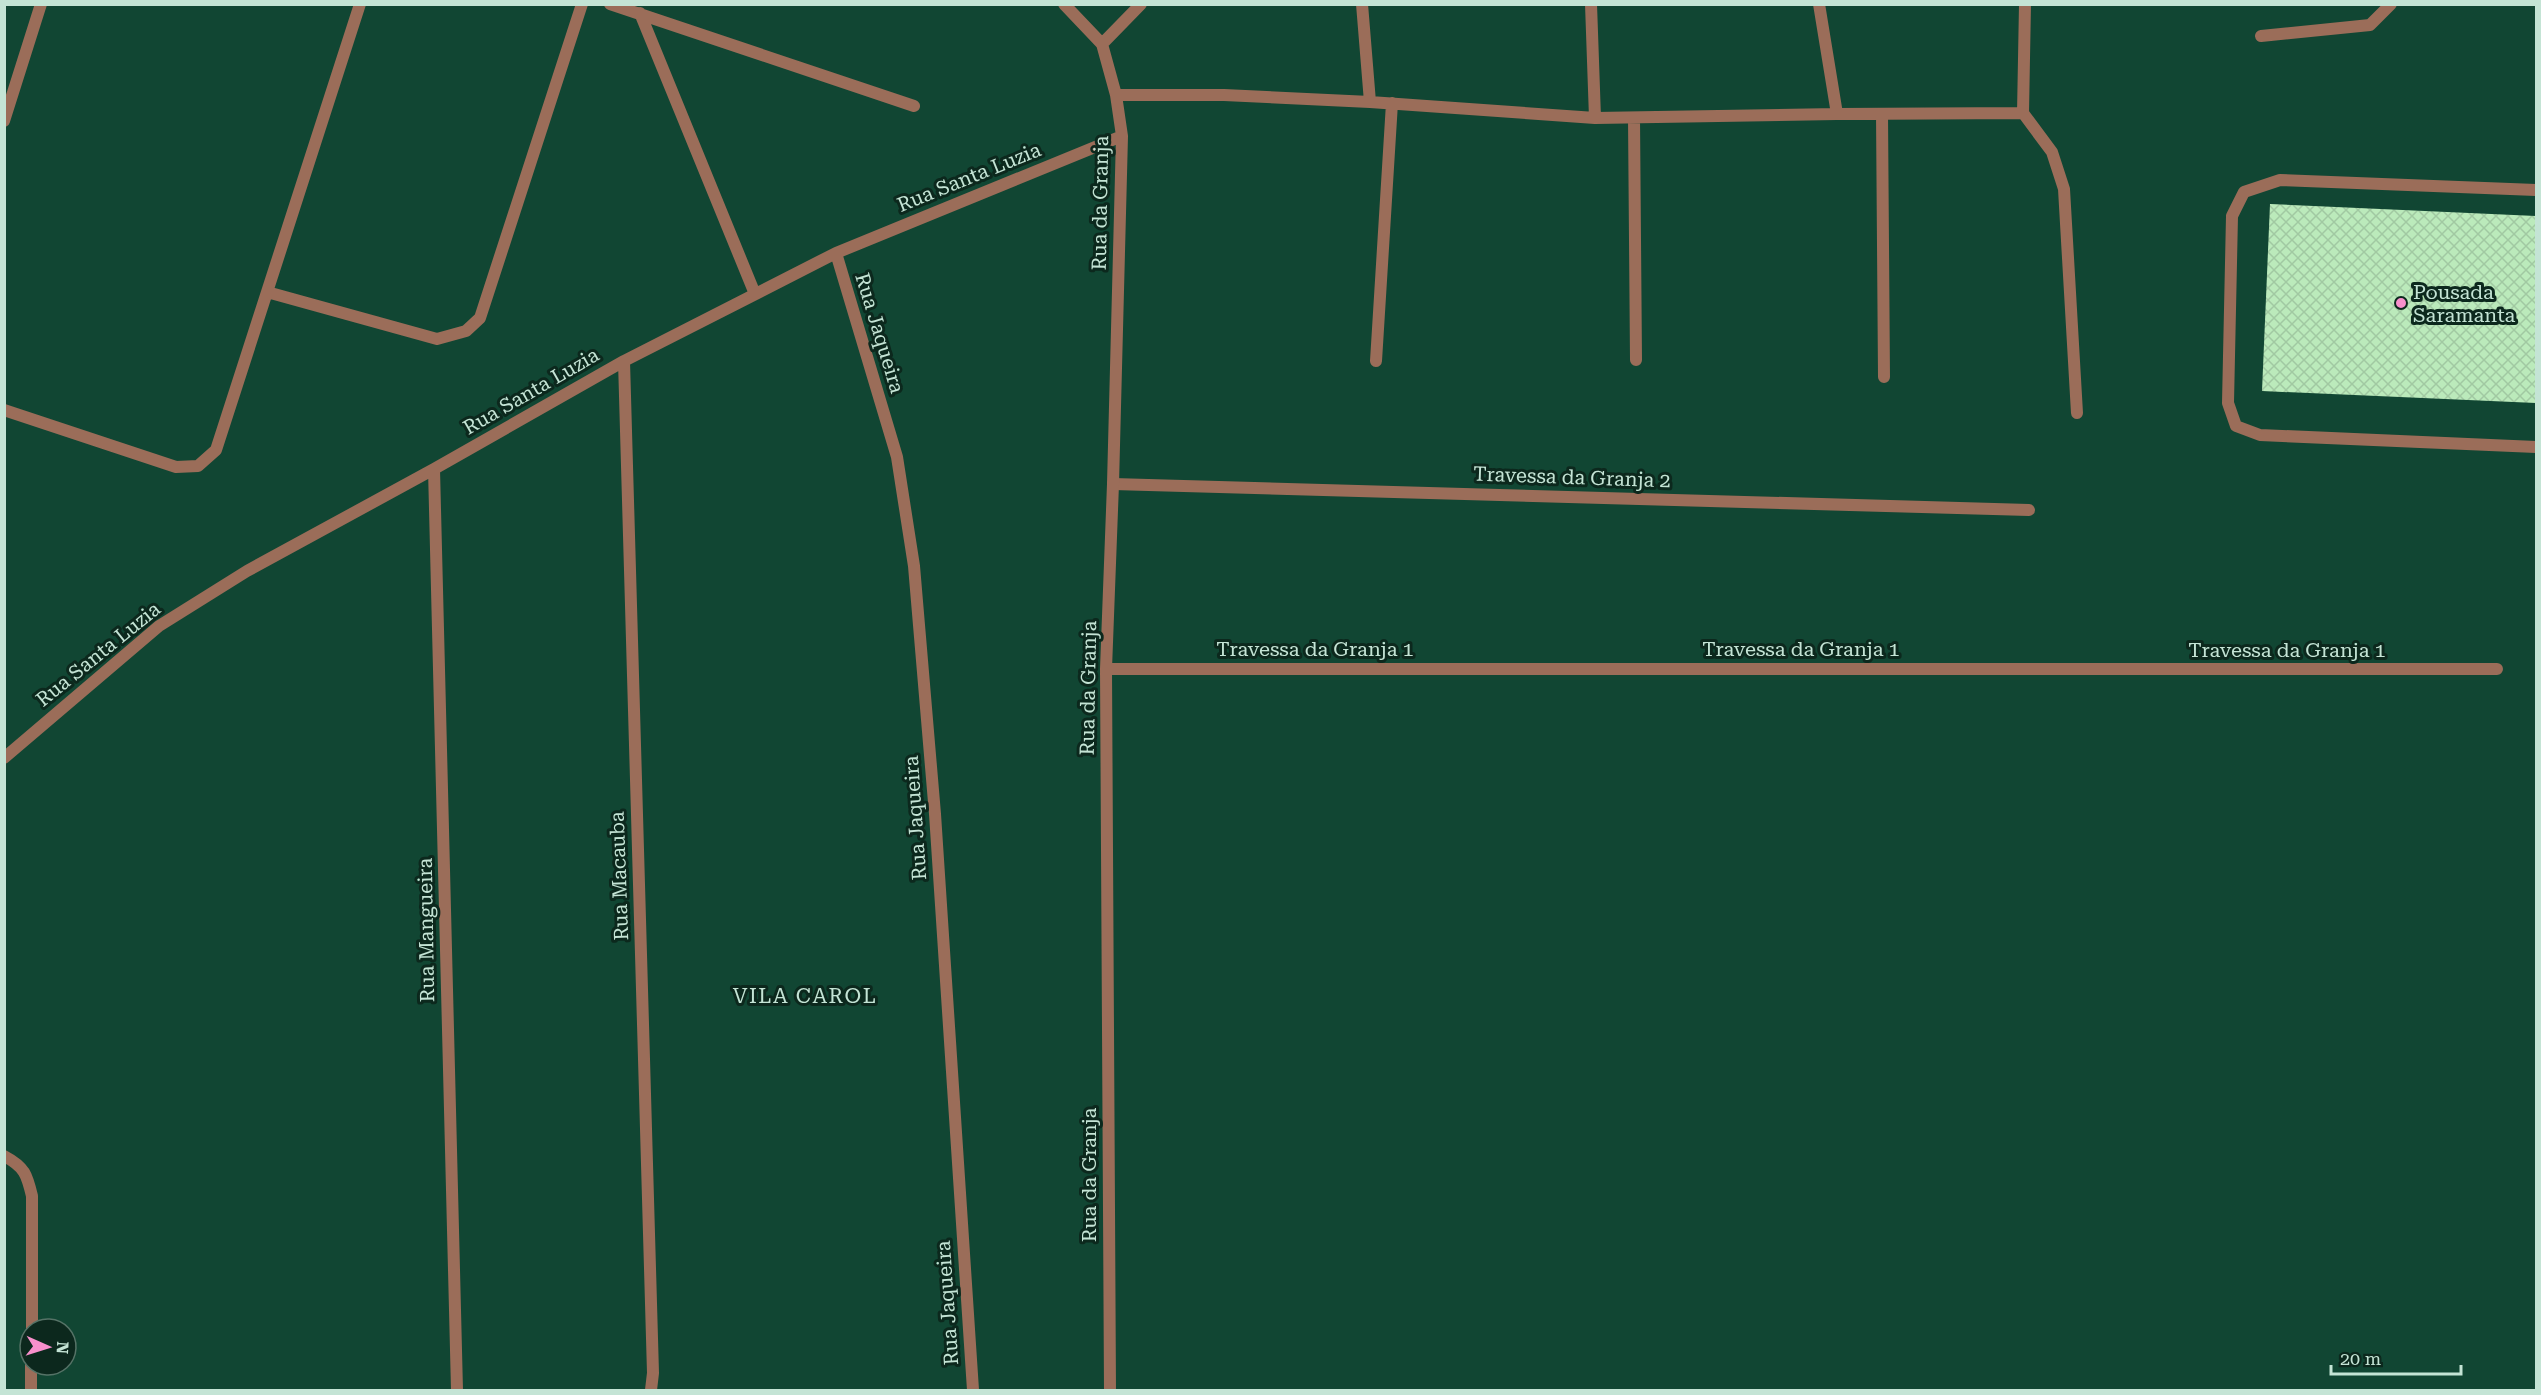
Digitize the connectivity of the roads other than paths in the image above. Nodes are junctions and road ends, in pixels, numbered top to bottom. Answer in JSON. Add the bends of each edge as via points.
{"nodes":[{"id":1,"x":40,"y":4,"type":"edge"},
{"id":2,"x":360,"y":4,"type":"edge"},
{"id":3,"x":582,"y":4,"type":"edge"},
{"id":4,"x":610,"y":4,"type":"edge"},
{"id":5,"x":1064,"y":4,"type":"edge"},
{"id":6,"x":1141,"y":4,"type":"edge"},
{"id":7,"x":1362,"y":4,"type":"edge"},
{"id":8,"x":1591,"y":4,"type":"edge"},
{"id":9,"x":1819,"y":4,"type":"edge"},
{"id":10,"x":2025,"y":4,"type":"edge"},
{"id":11,"x":2391,"y":4,"type":"edge"},
{"id":12,"x":640,"y":13,"type":"junction"},
{"id":13,"x":2261,"y":36,"type":"dead end"},
{"id":14,"x":1102,"y":44,"type":"junction"},
{"id":15,"x":1116,"y":95,"type":"junction"},
{"id":16,"x":1370,"y":102,"type":"junction"},
{"id":17,"x":1392,"y":103,"type":"junction"},
{"id":18,"x":914,"y":106,"type":"dead end"},
{"id":19,"x":2023,"y":113,"type":"junction"},
{"id":20,"x":1837,"y":114,"type":"junction"},
{"id":21,"x":1882,"y":114,"type":"junction"},
{"id":22,"x":1595,"y":118,"type":"junction"},
{"id":23,"x":1634,"y":118,"type":"junction"},
{"id":24,"x":4,"y":121,"type":"edge"},
{"id":25,"x":1122,"y":136,"type":"junction"},
{"id":26,"x":2536,"y":190,"type":"edge"},
{"id":27,"x":836,"y":253,"type":"junction"},
{"id":28,"x":267,"y":292,"type":"junction"},
{"id":29,"x":755,"y":294,"type":"junction"},
{"id":30,"x":624,"y":360,"type":"junction"},
{"id":31,"x":1636,"y":360,"type":"dead end"},
{"id":32,"x":1376,"y":361,"type":"dead end"},
{"id":33,"x":1884,"y":377,"type":"dead end"},
{"id":34,"x":4,"y":410,"type":"edge"},
{"id":35,"x":2078,"y":413,"type":"dead end"},
{"id":36,"x":2536,"y":447,"type":"edge"},
{"id":37,"x":434,"y":469,"type":"junction"},
{"id":38,"x":1113,"y":484,"type":"junction"},
{"id":39,"x":2029,"y":510,"type":"dead end"},
{"id":40,"x":1106,"y":669,"type":"junction"},
{"id":41,"x":2497,"y":669,"type":"dead end"},
{"id":42,"x":4,"y":758,"type":"edge"},
{"id":43,"x":4,"y":1156,"type":"edge"},
{"id":44,"x":32,"y":1317,"type":"edge"},
{"id":45,"x":457,"y":1390,"type":"edge"},
{"id":46,"x":651,"y":1390,"type":"edge"},
{"id":47,"x":973,"y":1390,"type":"edge"},
{"id":48,"x":1110,"y":1390,"type":"edge"}],
"edges":[{"from":1,"to":24,"type":"street"},
{"from":2,"to":28,"type":"street"},
{"from":3,"to":28,"type":"street","via":[[480,318],[466,331],[437,339]]},
{"from":4,"to":12,"type":"street"},
{"from":5,"to":14,"type":"street","name":"Rua da Granja"},
{"from":6,"to":14,"type":"street"},
{"from":7,"to":16,"type":"street"},
{"from":8,"to":22,"type":"street"},
{"from":9,"to":20,"type":"street"},
{"from":10,"to":19,"type":"street"},
{"from":11,"to":13,"type":"street","via":[[2370,25]]},
{"from":12,"to":18,"type":"street"},
{"from":12,"to":29,"type":"street"},
{"from":14,"to":15,"type":"street","name":"Rua da Granja"},
{"from":15,"to":16,"type":"street"},
{"from":15,"to":25,"type":"street","name":"Rua da Granja"},
{"from":16,"to":17,"type":"street"},
{"from":17,"to":22,"type":"street"},
{"from":17,"to":32,"type":"street"},
{"from":19,"to":21,"type":"street"},
{"from":19,"to":35,"type":"street","via":[[2052,152],[2064,189]]},
{"from":20,"to":21,"type":"street"},
{"from":20,"to":23,"type":"street"},
{"from":21,"to":33,"type":"street"},
{"from":22,"to":23,"type":"street"},
{"from":23,"to":31,"type":"street"},
{"from":25,"to":27,"type":"street","name":"Rua Santa Luzia"},
{"from":25,"to":38,"type":"street","name":"Rua da Granja"},
{"from":26,"to":36,"type":"street","via":[[2280,180],[2244,192],[2232,216],[2228,403],[2236,426],[2260,435]]},
{"from":27,"to":29,"type":"street","name":"Rua Santa Luzia"},
{"from":27,"to":47,"type":"street","name":"Rua Jaqueira","via":[[897,457],[914,566],[935,814]]},
{"from":28,"to":34,"type":"street","via":[[216,450],[198,465],[176,466]]},
{"from":29,"to":30,"type":"street","name":"Rua Santa Luzia"},
{"from":30,"to":37,"type":"street","name":"Rua Santa Luzia"},
{"from":30,"to":46,"type":"street","name":"Rua Macauba"},
{"from":37,"to":42,"type":"street","name":"Rua Santa Luzia","via":[[247,571],[159,626]]},
{"from":37,"to":45,"type":"street","name":"Rua Mangueira"},
{"from":38,"to":39,"type":"street","name":"Travessa da Granja 2"},
{"from":38,"to":40,"type":"street","name":"Rua da Granja"},
{"from":40,"to":41,"type":"street","name":"Travessa da Granja 1"},
{"from":40,"to":48,"type":"street","name":"Rua da Granja"},
{"from":43,"to":44,"type":"street","via":[[28,1176],[32,1196]]}]}
